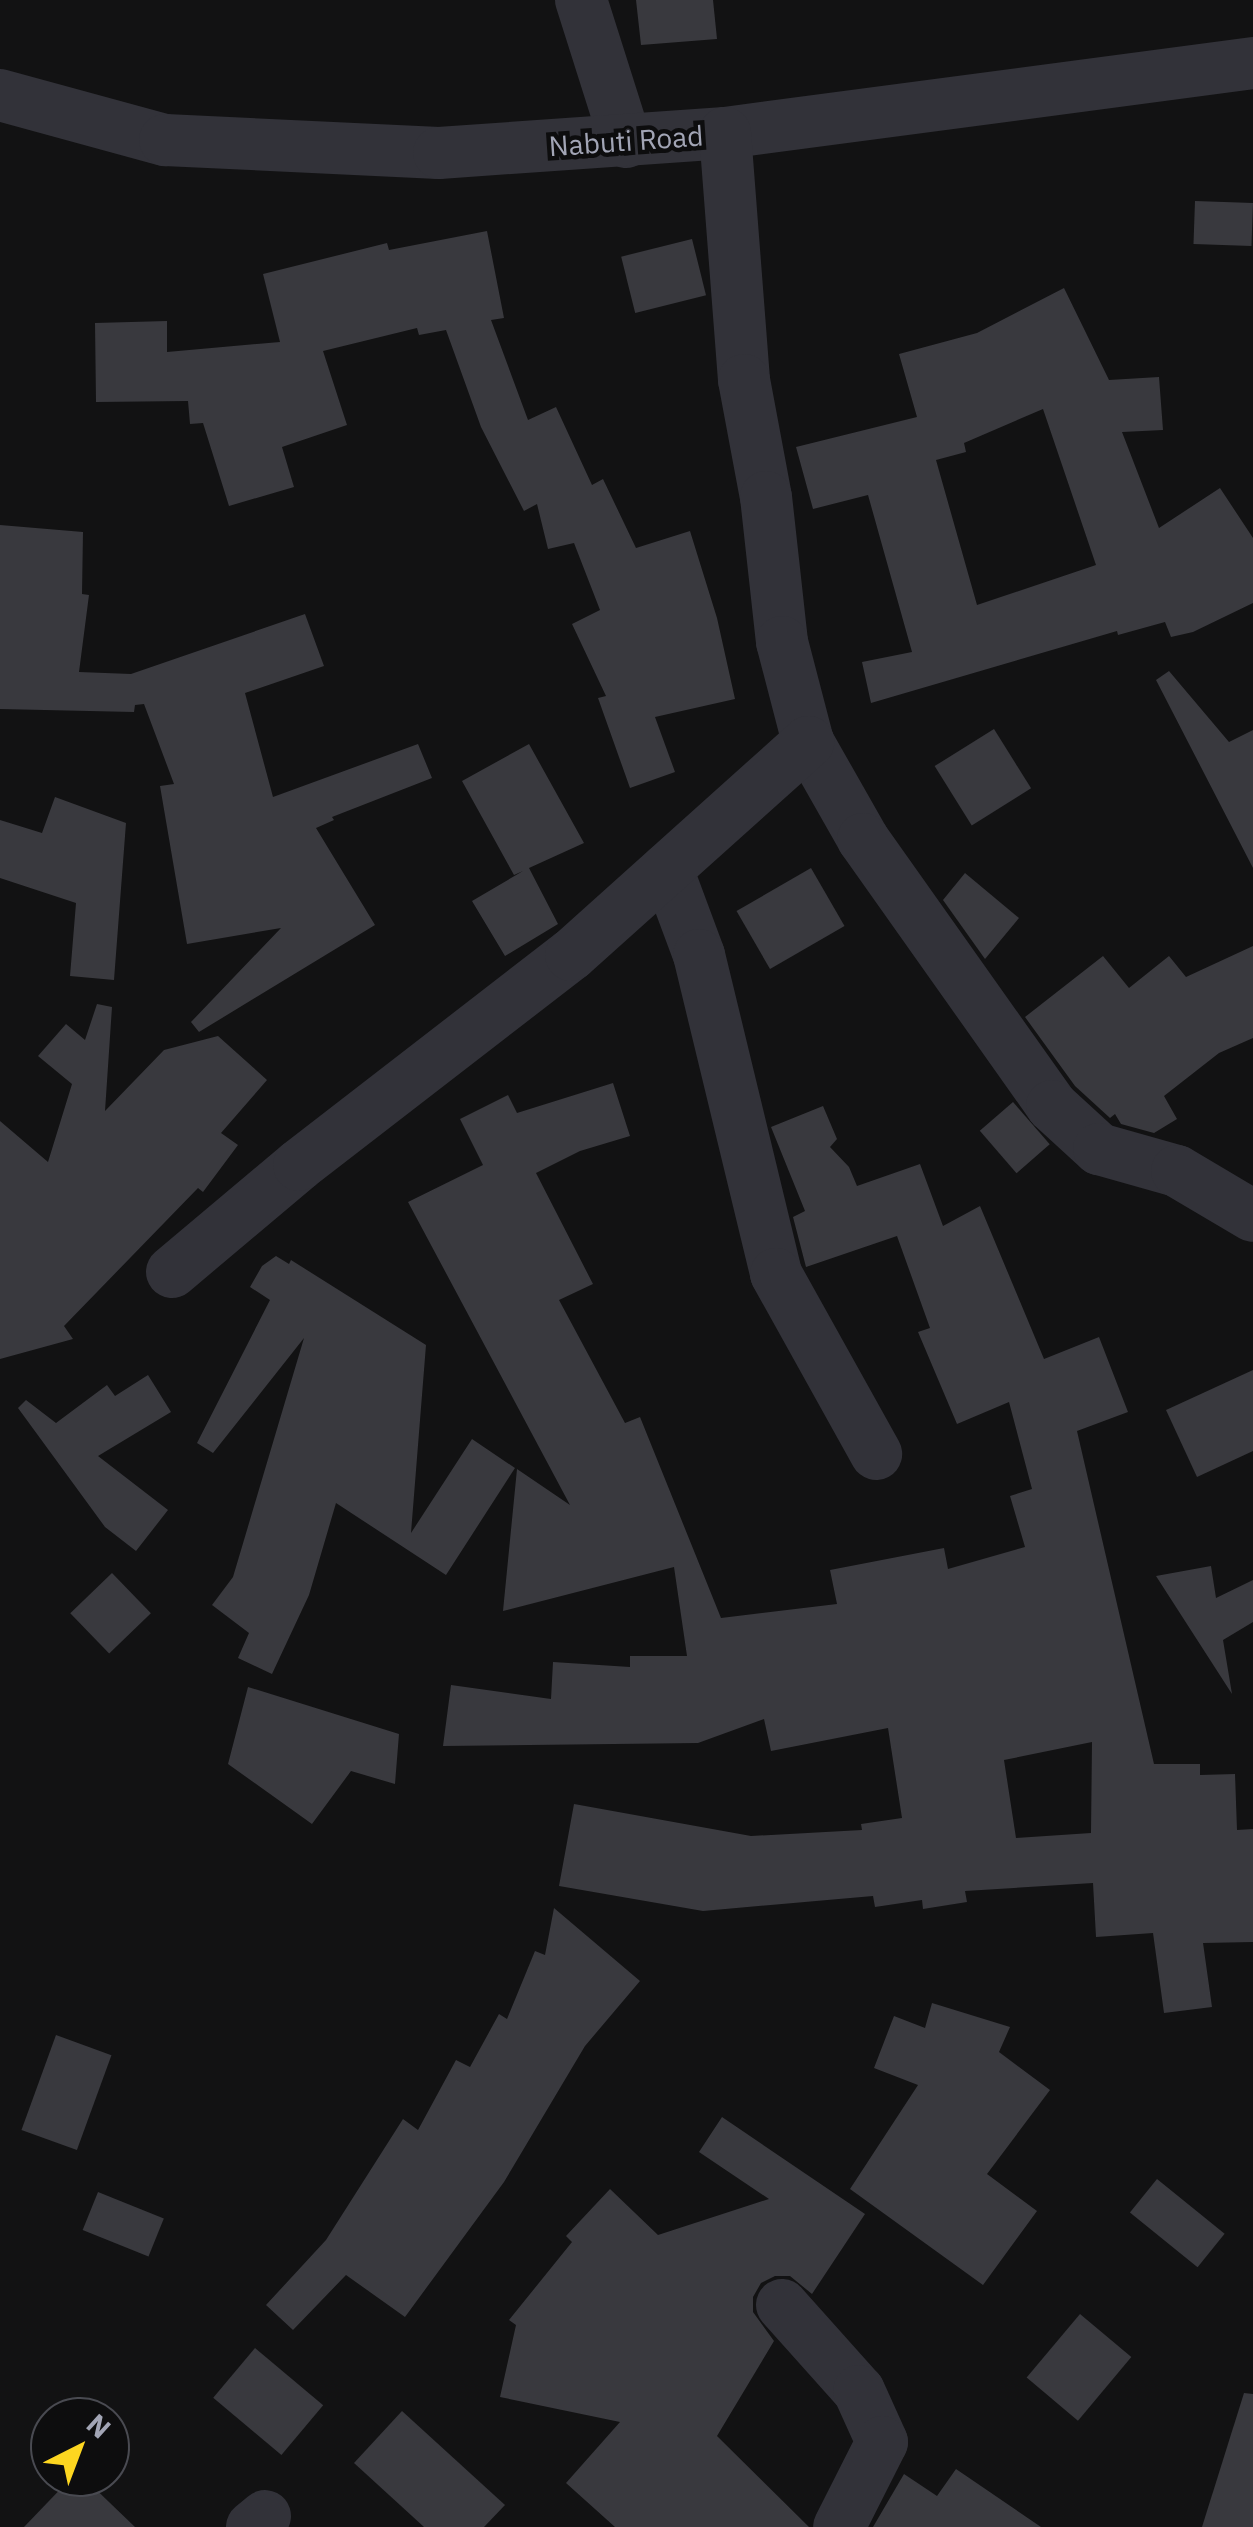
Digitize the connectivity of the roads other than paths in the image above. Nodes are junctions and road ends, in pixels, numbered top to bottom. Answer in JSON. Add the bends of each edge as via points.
{"nodes":[{"id":1,"x":581,"y":0,"type":"edge"},
{"id":2,"x":1253,"y":63,"type":"edge"},
{"id":3,"x":0,"y":95,"type":"edge"},
{"id":4,"x":725,"y":133,"type":"junction"},
{"id":5,"x":626,"y":142,"type":"junction"},
{"id":6,"x":808,"y":742,"type":"junction"},
{"id":7,"x":667,"y":868,"type":"junction"},
{"id":8,"x":1253,"y":1216,"type":"edge"},
{"id":9,"x":172,"y":1272,"type":"dead end"},
{"id":10,"x":876,"y":1454,"type":"dead end"},
{"id":11,"x":782,"y":2306,"type":"dead end"},
{"id":12,"x":838,"y":2527,"type":"edge"}],
"edges":[{"from":1,"to":5,"type":"street"},
{"from":2,"to":4,"type":"street","name":"Nabuti Road"},
{"from":3,"to":5,"type":"street","name":"Nabuti Road","via":[[165,140],[439,152]]},
{"from":4,"to":5,"type":"street","name":"Nabuti Road"},
{"from":4,"to":6,"type":"street","via":[[744,380],[782,642]]},
{"from":6,"to":7,"type":"street"},
{"from":6,"to":8,"type":"street","via":[[863,839],[1052,1106],[1099,1150],[1177,1171]]},
{"from":7,"to":9,"type":"street","via":[[571,955]]},
{"from":7,"to":10,"type":"street","via":[[699,955],[776,1274]]},
{"from":11,"to":12,"type":"street","via":[[859,2391],[882,2442]]}]}
